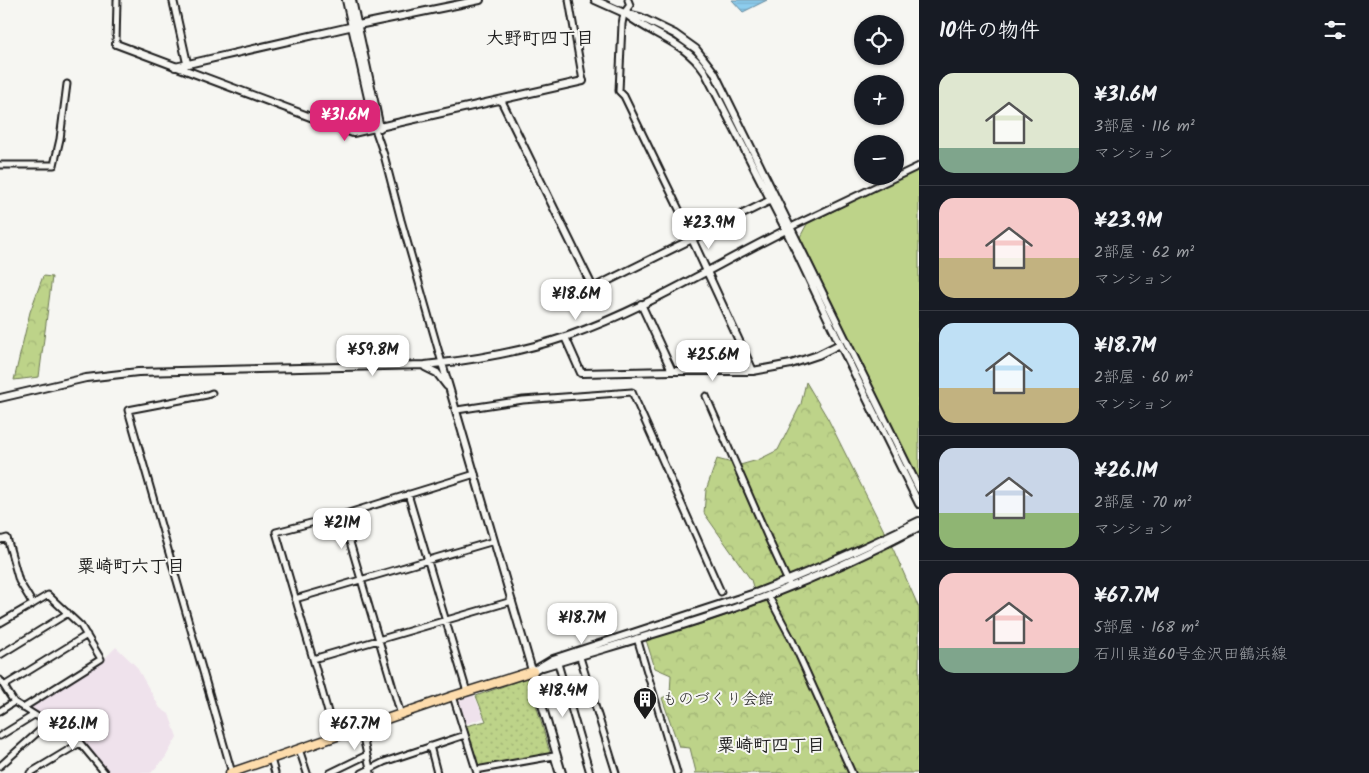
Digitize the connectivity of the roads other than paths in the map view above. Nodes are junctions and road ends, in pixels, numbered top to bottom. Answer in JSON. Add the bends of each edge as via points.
{"nodes":[{"id":1,"x":117,"y":0,"type":"edge"},
{"id":2,"x":173,"y":0,"type":"edge"},
{"id":3,"x":346,"y":0,"type":"edge"},
{"id":4,"x":352,"y":0,"type":"edge"},
{"id":5,"x":480,"y":0,"type":"edge"},
{"id":6,"x":569,"y":0,"type":"edge"},
{"id":7,"x":595,"y":0,"type":"edge"},
{"id":8,"x":628,"y":0,"type":"edge"},
{"id":9,"x":624,"y":12,"type":"junction"},
{"id":10,"x":355,"y":25,"type":"junction"},
{"id":11,"x":116,"y":44,"type":"joint"},
{"id":12,"x":187,"y":63,"type":"junction"},
{"id":13,"x":175,"y":67,"type":"junction"},
{"id":14,"x":583,"y":82,"type":"joint"},
{"id":15,"x":67,"y":84,"type":"dead end"},
{"id":16,"x":501,"y":100,"type":"junction"},
{"id":17,"x":377,"y":128,"type":"junction"},
{"id":18,"x":0,"y":165,"type":"edge"},
{"id":19,"x":919,"y":166,"type":"edge"},
{"id":20,"x":773,"y":199,"type":"junction"},
{"id":21,"x":788,"y":228,"type":"junction"},
{"id":22,"x":692,"y":239,"type":"junction"},
{"id":23,"x":707,"y":271,"type":"junction"},
{"id":24,"x":641,"y":304,"type":"junction"},
{"id":25,"x":565,"y":337,"type":"junction"},
{"id":26,"x":840,"y":344,"type":"junction"},
{"id":27,"x":442,"y":363,"type":"junction"},
{"id":28,"x":422,"y":365,"type":"junction"},
{"id":29,"x":672,"y":371,"type":"junction"},
{"id":30,"x":753,"y":371,"type":"junction"},
{"id":31,"x":450,"y":389,"type":"junction"},
{"id":32,"x":212,"y":393,"type":"dead end"},
{"id":33,"x":706,"y":396,"type":"dead end"},
{"id":34,"x":0,"y":398,"type":"edge"},
{"id":35,"x":457,"y":410,"type":"junction"},
{"id":36,"x":475,"y":474,"type":"junction"},
{"id":37,"x":919,"y":489,"type":"edge"},
{"id":38,"x":408,"y":494,"type":"junction"},
{"id":39,"x":919,"y":504,"type":"edge"},
{"id":40,"x":342,"y":515,"type":"junction"},
{"id":41,"x":919,"y":521,"type":"edge"},
{"id":42,"x":919,"y":527,"type":"edge"},
{"id":43,"x":0,"y":540,"type":"edge"},
{"id":44,"x":494,"y":541,"type":"junction"},
{"id":45,"x":427,"y":560,"type":"junction"},
{"id":46,"x":361,"y":580,"type":"junction"},
{"id":47,"x":789,"y":583,"type":"junction"},
{"id":48,"x":721,"y":592,"type":"dead end"},
{"id":49,"x":768,"y":596,"type":"junction"},
{"id":50,"x":295,"y":599,"type":"junction"},
{"id":51,"x":512,"y":601,"type":"junction"},
{"id":52,"x":33,"y":604,"type":"junction"},
{"id":53,"x":68,"y":613,"type":"junction"},
{"id":54,"x":446,"y":620,"type":"junction"},
{"id":55,"x":0,"y":623,"type":"edge"},
{"id":56,"x":87,"y":635,"type":"junction"},
{"id":57,"x":636,"y":636,"type":"junction"},
{"id":58,"x":380,"y":640,"type":"junction"},
{"id":59,"x":579,"y":654,"type":"junction"},
{"id":60,"x":0,"y":655,"type":"edge"},
{"id":61,"x":313,"y":659,"type":"junction"},
{"id":62,"x":557,"y":660,"type":"junction"},
{"id":63,"x":533,"y":671,"type":"junction"},
{"id":64,"x":1,"y":683,"type":"edge"},
{"id":65,"x":467,"y":692,"type":"junction"},
{"id":66,"x":453,"y":696,"type":"junction"},
{"id":67,"x":14,"y":702,"type":"junction"},
{"id":68,"x":23,"y":708,"type":"junction"},
{"id":69,"x":0,"y":710,"type":"edge"},
{"id":70,"x":34,"y":715,"type":"junction"},
{"id":71,"x":401,"y":715,"type":"junction"},
{"id":72,"x":47,"y":724,"type":"junction"},
{"id":73,"x":361,"y":728,"type":"junction"},
{"id":74,"x":465,"y":735,"type":"junction"},
{"id":75,"x":0,"y":736,"type":"edge"},
{"id":76,"x":335,"y":737,"type":"junction"},
{"id":77,"x":80,"y":743,"type":"junction"},
{"id":78,"x":430,"y":746,"type":"junction"},
{"id":79,"x":299,"y":750,"type":"junction"},
{"id":80,"x":367,"y":755,"type":"junction"},
{"id":81,"x":271,"y":759,"type":"junction"},
{"id":82,"x":0,"y":766,"type":"edge"},
{"id":83,"x":370,"y":771,"type":"edge"},
{"id":84,"x":477,"y":772,"type":"edge"},
{"id":85,"x":30,"y":773,"type":"edge"},
{"id":86,"x":105,"y":773,"type":"edge"},
{"id":87,"x":231,"y":773,"type":"edge"},
{"id":88,"x":275,"y":773,"type":"edge"},
{"id":89,"x":307,"y":773,"type":"edge"},
{"id":90,"x":330,"y":773,"type":"edge"},
{"id":91,"x":362,"y":773,"type":"edge"},
{"id":92,"x":437,"y":773,"type":"edge"},
{"id":93,"x":561,"y":773,"type":"edge"},
{"id":94,"x":590,"y":773,"type":"edge"},
{"id":95,"x":616,"y":773,"type":"edge"},
{"id":96,"x":676,"y":773,"type":"edge"},
{"id":97,"x":852,"y":773,"type":"edge"}],
"edges":[{"from":1,"to":11,"type":"street"},
{"from":2,"to":12,"type":"street"},
{"from":3,"to":10,"type":"street"},
{"from":4,"to":10,"type":"street"},
{"from":5,"to":10,"type":"street"},
{"from":6,"to":14,"type":"street"},
{"from":7,"to":9,"type":"street"},
{"from":8,"to":9,"type":"street","via":[[630,4]]},
{"from":9,"to":20,"type":"street","via":[[675,34],[704,58],[721,86]]},
{"from":9,"to":22,"type":"street","via":[[620,35],[619,91]]},
{"from":10,"to":12,"type":"street"},
{"from":10,"to":17,"type":"street"},
{"from":11,"to":13,"type":"street"},
{"from":12,"to":13,"type":"street"},
{"from":13,"to":17,"type":"street","via":[[353,133]]},
{"from":14,"to":16,"type":"street"},
{"from":15,"to":18,"type":"street","via":[[54,166]]},
{"from":16,"to":17,"type":"street"},
{"from":16,"to":22,"type":"street","via":[[592,288]]},
{"from":17,"to":27,"type":"street"},
{"from":19,"to":21,"type":"street"},
{"from":20,"to":21,"type":"street"},
{"from":20,"to":22,"type":"street"},
{"from":21,"to":23,"type":"street"},
{"from":21,"to":26,"type":"street"},
{"from":21,"to":37,"type":"street"},
{"from":22,"to":23,"type":"street"},
{"from":23,"to":24,"type":"street"},
{"from":23,"to":30,"type":"street"},
{"from":24,"to":25,"type":"street"},
{"from":24,"to":29,"type":"street"},
{"from":25,"to":27,"type":"street","via":[[493,356]]},
{"from":25,"to":29,"type":"street","via":[[581,373]]},
{"from":26,"to":30,"type":"street","via":[[791,364]]},
{"from":26,"to":39,"type":"street"},
{"from":27,"to":28,"type":"street"},
{"from":27,"to":31,"type":"street"},
{"from":28,"to":31,"type":"street","via":[[437,373]]},
{"from":28,"to":34,"type":"street","via":[[138,372],[86,378]]},
{"from":29,"to":30,"type":"street"},
{"from":31,"to":35,"type":"street"},
{"from":32,"to":87,"type":"street","via":[[128,410]]},
{"from":33,"to":47,"type":"street"},
{"from":35,"to":36,"type":"street"},
{"from":35,"to":48,"type":"street","via":[[523,400],[632,392]]},
{"from":36,"to":38,"type":"street"},
{"from":36,"to":44,"type":"street"},
{"from":38,"to":40,"type":"street"},
{"from":38,"to":45,"type":"street"},
{"from":40,"to":46,"type":"street"},
{"from":40,"to":50,"type":"street","via":[[276,532]]},
{"from":41,"to":47,"type":"street"},
{"from":42,"to":47,"type":"street","via":[[867,553]]},
{"from":43,"to":52,"type":"street","via":[[7,538],[19,581]]},
{"from":44,"to":45,"type":"street"},
{"from":44,"to":51,"type":"street"},
{"from":45,"to":46,"type":"street"},
{"from":45,"to":54,"type":"street"},
{"from":46,"to":50,"type":"street"},
{"from":46,"to":58,"type":"street"},
{"from":47,"to":49,"type":"street"},
{"from":47,"to":57,"type":"street"},
{"from":49,"to":57,"type":"street"},
{"from":49,"to":97,"type":"street","via":[[792,640]]},
{"from":50,"to":61,"type":"street"},
{"from":51,"to":54,"type":"street"},
{"from":51,"to":63,"type":"street"},
{"from":52,"to":53,"type":"street","via":[[48,595]]},
{"from":52,"to":55,"type":"street"},
{"from":53,"to":56,"type":"street"},
{"from":53,"to":60,"type":"street"},
{"from":54,"to":58,"type":"street"},
{"from":54,"to":65,"type":"street"},
{"from":56,"to":64,"type":"street"},
{"from":56,"to":68,"type":"street","via":[[101,659]]},
{"from":57,"to":59,"type":"street"},
{"from":57,"to":96,"type":"street"},
{"from":58,"to":61,"type":"street"},
{"from":58,"to":71,"type":"street"},
{"from":59,"to":62,"type":"street"},
{"from":59,"to":95,"type":"street"},
{"from":61,"to":76,"type":"street"},
{"from":62,"to":63,"type":"street"},
{"from":62,"to":94,"type":"street"},
{"from":63,"to":65,"type":"main road"},
{"from":63,"to":93,"type":"street"},
{"from":64,"to":67,"type":"street"},
{"from":65,"to":66,"type":"main road"},
{"from":66,"to":71,"type":"main road"},
{"from":66,"to":74,"type":"street"},
{"from":67,"to":68,"type":"street"},
{"from":67,"to":69,"type":"street"},
{"from":68,"to":70,"type":"street"},
{"from":70,"to":72,"type":"street"},
{"from":70,"to":75,"type":"street"},
{"from":71,"to":73,"type":"main road"},
{"from":72,"to":77,"type":"street"},
{"from":72,"to":82,"type":"street"},
{"from":73,"to":76,"type":"main road"},
{"from":73,"to":80,"type":"street"},
{"from":74,"to":78,"type":"street"},
{"from":74,"to":84,"type":"street"},
{"from":76,"to":79,"type":"main road"},
{"from":77,"to":85,"type":"street"},
{"from":77,"to":86,"type":"street"},
{"from":78,"to":83,"type":"street","via":[[384,762]]},
{"from":78,"to":92,"type":"street"},
{"from":79,"to":81,"type":"main road"},
{"from":79,"to":89,"type":"street"},
{"from":80,"to":83,"type":"street"},
{"from":80,"to":90,"type":"street"},
{"from":81,"to":87,"type":"main road"},
{"from":81,"to":88,"type":"street"},
{"from":83,"to":91,"type":"street"},
{"from":84,"to":93,"type":"street","via":[[554,756]]}]}
